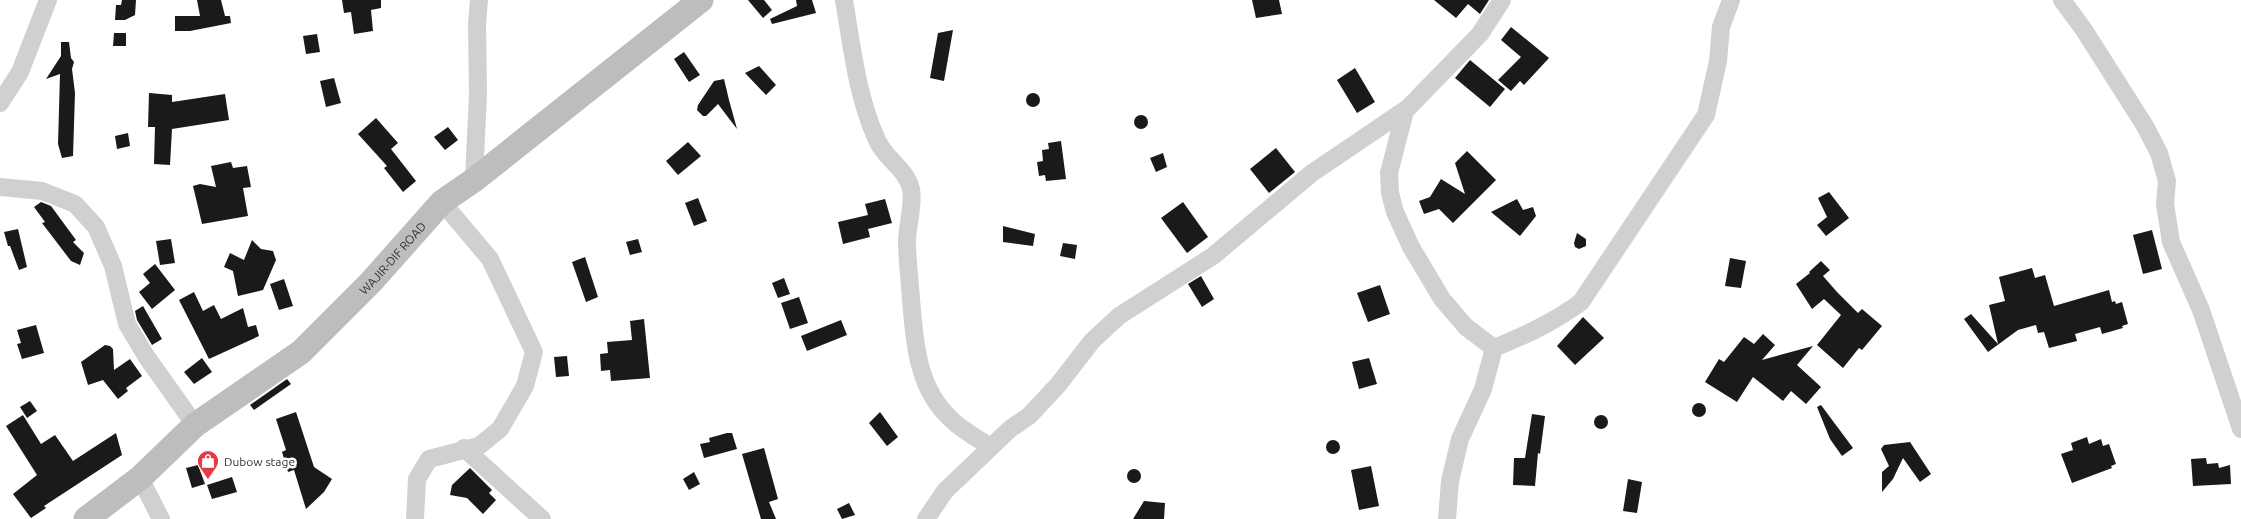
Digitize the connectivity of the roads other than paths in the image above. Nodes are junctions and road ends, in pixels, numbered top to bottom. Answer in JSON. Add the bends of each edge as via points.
{"nodes":[{"id":1,"x":48,"y":0,"type":"edge"},
{"id":2,"x":479,"y":0,"type":"edge"},
{"id":3,"x":701,"y":0,"type":"edge"},
{"id":4,"x":844,"y":0,"type":"edge"},
{"id":5,"x":1502,"y":0,"type":"edge"},
{"id":6,"x":1731,"y":0,"type":"edge"},
{"id":7,"x":2062,"y":0,"type":"edge"},
{"id":8,"x":0,"y":103,"type":"edge"},
{"id":9,"x":1408,"y":108,"type":"junction"},
{"id":10,"x":474,"y":180,"type":"junction"},
{"id":11,"x":0,"y":187,"type":"edge"},
{"id":12,"x":442,"y":202,"type":"junction"},
{"id":13,"x":1494,"y":348,"type":"junction"},
{"id":14,"x":195,"y":425,"type":"junction"},
{"id":15,"x":2241,"y":429,"type":"edge"},
{"id":16,"x":991,"y":447,"type":"junction"},
{"id":17,"x":464,"y":448,"type":"junction"},
{"id":18,"x":140,"y":478,"type":"junction"},
{"id":19,"x":86,"y":519,"type":"edge"},
{"id":20,"x":161,"y":519,"type":"edge"},
{"id":21,"x":415,"y":519,"type":"edge"},
{"id":22,"x":542,"y":519,"type":"edge"},
{"id":23,"x":926,"y":519,"type":"edge"},
{"id":24,"x":1447,"y":519,"type":"edge"}],
"edges":[{"from":1,"to":8,"type":"street","via":[[20,72]]},
{"from":2,"to":10,"type":"street"},
{"from":3,"to":10,"type":"main road","name":"WAJIR-DIF ROAD"},
{"from":4,"to":16,"type":"street","via":[[868,118],[877,142],[888,158],[904,172],[911,190],[907,242],[919,361],[929,389],[945,414]]},
{"from":5,"to":9,"type":"street","via":[[1480,34]]},
{"from":6,"to":13,"type":"street","via":[[1721,27],[1718,61],[1706,115],[1581,302],[1557,320]]},
{"from":7,"to":15,"type":"street","via":[[2145,126],[2159,153],[2167,180],[2165,204],[2171,242],[2201,310]]},
{"from":9,"to":13,"type":"street","via":[[1389,173],[1395,212],[1411,247],[1442,299],[1466,327]]},
{"from":9,"to":16,"type":"street","via":[[1312,173],[1213,256],[1119,316],[1092,341],[1029,416]]},
{"from":10,"to":12,"type":"main road","name":"WAJIR-DIF ROAD"},
{"from":11,"to":14,"type":"street","via":[[42,192],[75,204],[96,227],[113,266],[127,324]]},
{"from":12,"to":14,"type":"main road","name":"WAJIR-DIF ROAD","via":[[371,282],[301,352]]},
{"from":12,"to":17,"type":"street","via":[[490,259],[534,352],[526,386],[500,429],[479,446]]},
{"from":13,"to":24,"type":"street","via":[[1483,389],[1460,439],[1450,481]]},
{"from":14,"to":18,"type":"main road","name":"WAJIR-DIF ROAD"},
{"from":16,"to":23,"type":"street","via":[[945,490]]},
{"from":17,"to":21,"type":"street","via":[[429,458],[417,479]]},
{"from":17,"to":22,"type":"street"},
{"from":18,"to":19,"type":"main road","name":"WAJIR-DIF ROAD"},
{"from":18,"to":20,"type":"street"}]}
